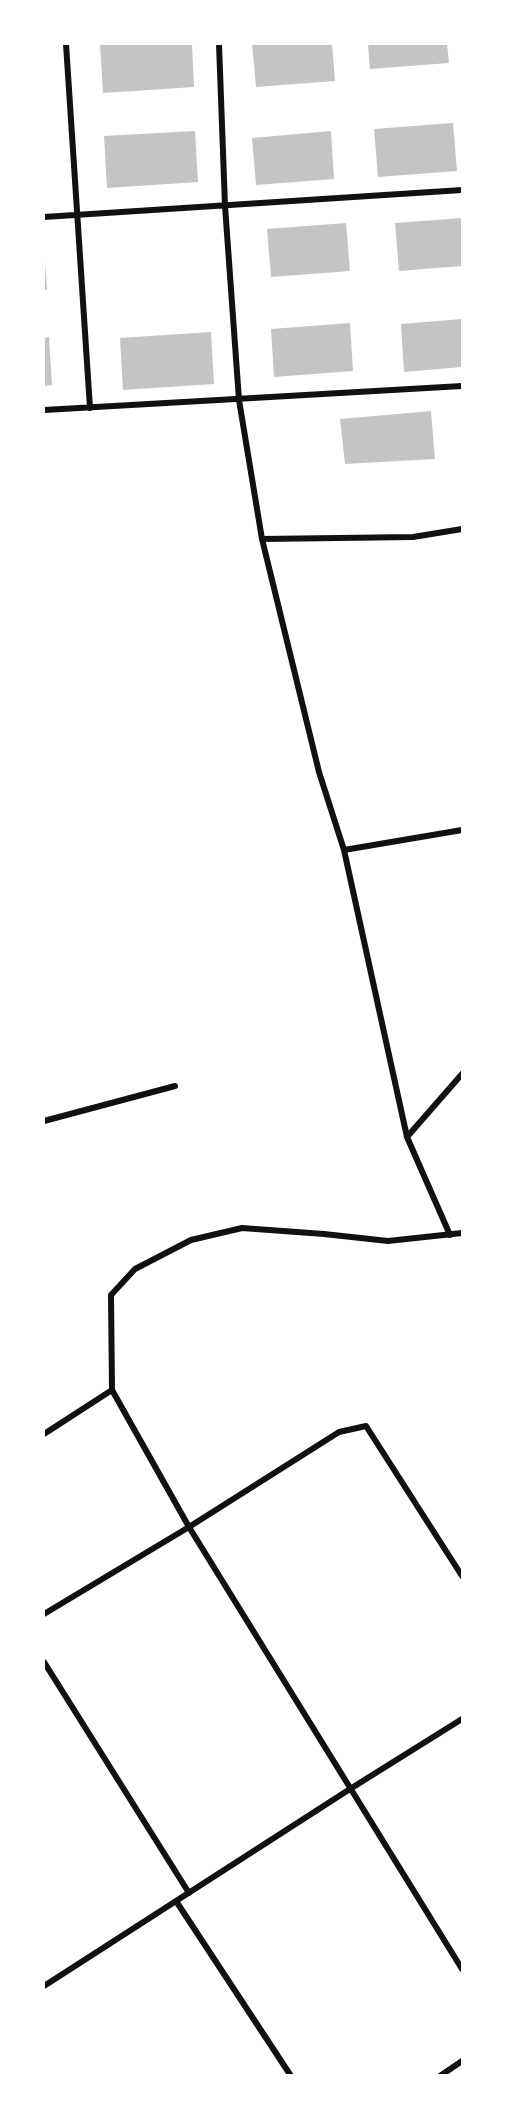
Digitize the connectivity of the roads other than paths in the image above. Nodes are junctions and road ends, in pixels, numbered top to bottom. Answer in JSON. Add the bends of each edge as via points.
{"nodes":[{"id":1,"x":66,"y":44,"type":"edge"},
{"id":2,"x":219,"y":44,"type":"edge"},
{"id":3,"x":462,"y":190,"type":"edge"},
{"id":4,"x":225,"y":206,"type":"junction"},
{"id":5,"x":76,"y":216,"type":"junction"},
{"id":6,"x":44,"y":217,"type":"edge"},
{"id":7,"x":462,"y":386,"type":"edge"},
{"id":8,"x":239,"y":400,"type":"junction"},
{"id":9,"x":90,"y":408,"type":"junction"},
{"id":10,"x":44,"y":410,"type":"edge"},
{"id":11,"x":462,"y":530,"type":"edge"},
{"id":12,"x":262,"y":539,"type":"junction"},
{"id":13,"x":462,"y":830,"type":"edge"},
{"id":14,"x":344,"y":850,"type":"junction"},
{"id":15,"x":462,"y":1074,"type":"edge"},
{"id":16,"x":175,"y":1086,"type":"dead end"},
{"id":17,"x":44,"y":1121,"type":"edge"},
{"id":18,"x":407,"y":1137,"type":"junction"},
{"id":19,"x":462,"y":1233,"type":"edge"},
{"id":20,"x":450,"y":1235,"type":"junction"},
{"id":21,"x":112,"y":1389,"type":"junction"},
{"id":22,"x":44,"y":1434,"type":"edge"},
{"id":23,"x":189,"y":1527,"type":"junction"},
{"id":24,"x":462,"y":1576,"type":"edge"},
{"id":25,"x":44,"y":1614,"type":"edge"},
{"id":26,"x":44,"y":1662,"type":"edge"},
{"id":27,"x":462,"y":1719,"type":"edge"},
{"id":28,"x":350,"y":1789,"type":"junction"},
{"id":29,"x":189,"y":1893,"type":"junction"},
{"id":30,"x":176,"y":1901,"type":"junction"},
{"id":31,"x":462,"y":1969,"type":"edge"},
{"id":32,"x":44,"y":1986,"type":"edge"},
{"id":33,"x":462,"y":2061,"type":"edge"},
{"id":34,"x":291,"y":2076,"type":"edge"},
{"id":35,"x":440,"y":2076,"type":"edge"}],
"edges":[{"from":1,"to":5,"type":"street"},
{"from":2,"to":4,"type":"street"},
{"from":3,"to":4,"type":"street"},
{"from":4,"to":5,"type":"street"},
{"from":4,"to":8,"type":"street"},
{"from":5,"to":6,"type":"street"},
{"from":5,"to":9,"type":"street"},
{"from":7,"to":8,"type":"street"},
{"from":8,"to":9,"type":"street"},
{"from":8,"to":12,"type":"street"},
{"from":9,"to":10,"type":"street"},
{"from":11,"to":12,"type":"street","via":[[414,537]]},
{"from":12,"to":14,"type":"street","via":[[319,772]]},
{"from":13,"to":14,"type":"street"},
{"from":14,"to":18,"type":"street"},
{"from":15,"to":18,"type":"street"},
{"from":16,"to":17,"type":"street"},
{"from":18,"to":20,"type":"street"},
{"from":19,"to":20,"type":"street"},
{"from":20,"to":21,"type":"street","via":[[388,1241],[242,1228],[191,1240],[135,1269],[111,1295]]},
{"from":21,"to":22,"type":"street"},
{"from":21,"to":23,"type":"street"},
{"from":23,"to":24,"type":"street","via":[[339,1432],[366,1426]]},
{"from":23,"to":25,"type":"street"},
{"from":23,"to":28,"type":"street"},
{"from":26,"to":29,"type":"street"},
{"from":27,"to":28,"type":"street"},
{"from":28,"to":29,"type":"street"},
{"from":28,"to":31,"type":"street"},
{"from":29,"to":30,"type":"street"},
{"from":30,"to":32,"type":"street"},
{"from":30,"to":34,"type":"street"},
{"from":33,"to":35,"type":"street"}]}
